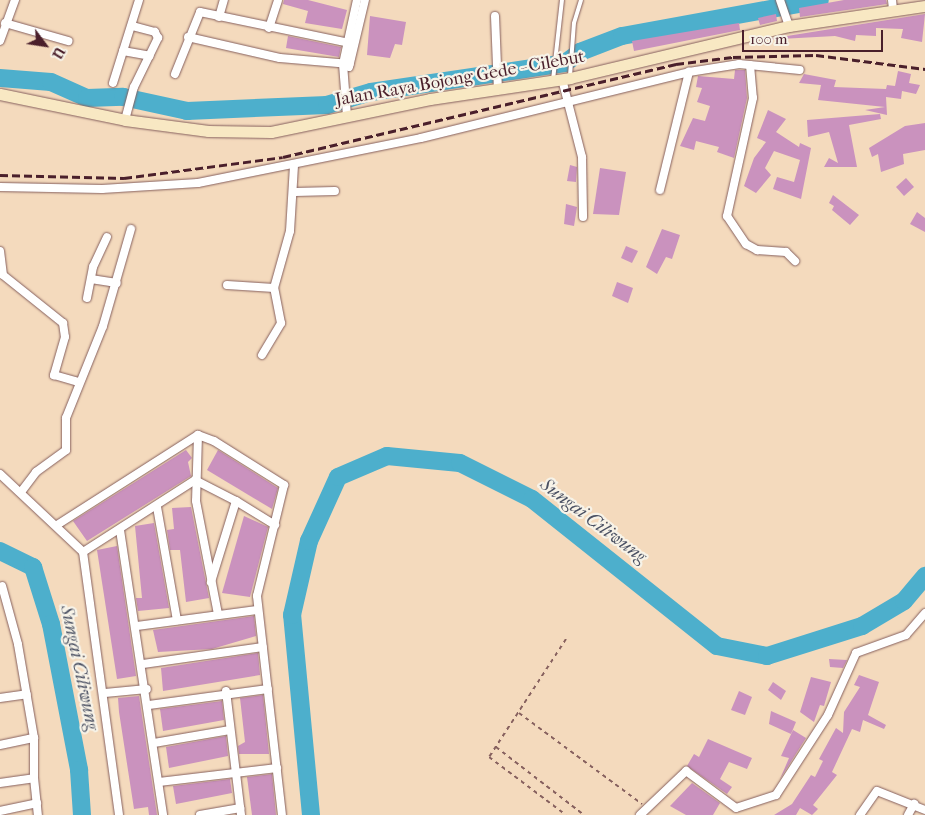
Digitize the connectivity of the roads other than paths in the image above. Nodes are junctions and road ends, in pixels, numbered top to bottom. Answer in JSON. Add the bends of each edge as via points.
{"nodes":[{"id":1,"x":15,"y":0,"type":"edge"},
{"id":2,"x":139,"y":0,"type":"edge"},
{"id":3,"x":224,"y":0,"type":"edge"},
{"id":4,"x":278,"y":0,"type":"edge"},
{"id":5,"x":358,"y":0,"type":"edge"},
{"id":6,"x":365,"y":0,"type":"edge"},
{"id":7,"x":562,"y":0,"type":"edge"},
{"id":8,"x":581,"y":0,"type":"edge"},
{"id":9,"x":780,"y":0,"type":"edge"},
{"id":10,"x":892,"y":4,"type":"edge"},
{"id":11,"x":925,"y":6,"type":"edge"},
{"id":12,"x":495,"y":16,"type":"dead end"},
{"id":13,"x":219,"y":17,"type":"junction"},
{"id":14,"x":4,"y":24,"type":"junction"},
{"id":15,"x":789,"y":24,"type":"junction"},
{"id":16,"x":132,"y":26,"type":"junction"},
{"id":17,"x":270,"y":28,"type":"junction"},
{"id":18,"x":188,"y":36,"type":"junction"},
{"id":19,"x":0,"y":41,"type":"edge"},
{"id":20,"x":68,"y":42,"type":"dead end"},
{"id":21,"x":351,"y":44,"type":"junction"},
{"id":22,"x":123,"y":51,"type":"junction"},
{"id":23,"x":150,"y":56,"type":"junction"},
{"id":24,"x":347,"y":64,"type":"junction"},
{"id":25,"x":750,"y":65,"type":"junction"},
{"id":26,"x":800,"y":70,"type":"dead end"},
{"id":27,"x":689,"y":72,"type":"junction"},
{"id":28,"x":175,"y":74,"type":"dead end"},
{"id":29,"x":562,"y":75,"type":"junction"},
{"id":30,"x":112,"y":83,"type":"dead end"},
{"id":31,"x":498,"y":90,"type":"junction"},
{"id":32,"x":0,"y":94,"type":"edge"},
{"id":33,"x":567,"y":104,"type":"junction"},
{"id":34,"x":346,"y":114,"type":"junction"},
{"id":35,"x":126,"y":115,"type":"junction"},
{"id":36,"x":294,"y":165,"type":"junction"},
{"id":37,"x":0,"y":187,"type":"edge"},
{"id":38,"x":660,"y":190,"type":"dead end"},
{"id":39,"x":335,"y":191,"type":"dead end"},
{"id":40,"x":295,"y":192,"type":"junction"},
{"id":41,"x":583,"y":217,"type":"dead end"},
{"id":42,"x":131,"y":229,"type":"dead end"},
{"id":43,"x":107,"y":237,"type":"dead end"},
{"id":44,"x":0,"y":251,"type":"edge"},
{"id":45,"x":795,"y":261,"type":"dead end"},
{"id":46,"x":91,"y":279,"type":"junction"},
{"id":47,"x":117,"y":283,"type":"junction"},
{"id":48,"x":227,"y":285,"type":"dead end"},
{"id":49,"x":274,"y":288,"type":"junction"},
{"id":50,"x":87,"y":298,"type":"dead end"},
{"id":51,"x":262,"y":355,"type":"dead end"},
{"id":52,"x":78,"y":382,"type":"junction"},
{"id":53,"x":198,"y":435,"type":"junction"},
{"id":54,"x":0,"y":474,"type":"edge"},
{"id":55,"x":195,"y":480,"type":"junction"},
{"id":56,"x":21,"y":492,"type":"junction"},
{"id":57,"x":236,"y":501,"type":"junction"},
{"id":58,"x":157,"y":507,"type":"junction"},
{"id":59,"x":57,"y":525,"type":"junction"},
{"id":60,"x":275,"y":525,"type":"junction"},
{"id":61,"x":120,"y":530,"type":"junction"},
{"id":62,"x":83,"y":552,"type":"junction"},
{"id":63,"x":211,"y":582,"type":"junction"},
{"id":64,"x":2,"y":586,"type":"dead end"},
{"id":65,"x":258,"y":610,"type":"junction"},
{"id":66,"x":218,"y":614,"type":"junction"},
{"id":67,"x":925,"y":614,"type":"edge"},
{"id":68,"x":177,"y":620,"type":"junction"},
{"id":69,"x":137,"y":626,"type":"junction"},
{"id":70,"x":263,"y":647,"type":"junction"},
{"id":71,"x":144,"y":664,"type":"junction"},
{"id":72,"x":147,"y":689,"type":"junction"},
{"id":73,"x":268,"y":689,"type":"junction"},
{"id":74,"x":226,"y":691,"type":"junction"},
{"id":75,"x":105,"y":693,"type":"junction"},
{"id":76,"x":26,"y":694,"type":"junction"},
{"id":77,"x":0,"y":698,"type":"edge"},
{"id":78,"x":149,"y":705,"type":"junction"},
{"id":79,"x":230,"y":730,"type":"junction"},
{"id":80,"x":34,"y":738,"type":"junction"},
{"id":81,"x":154,"y":743,"type":"junction"},
{"id":82,"x":0,"y":744,"type":"edge"},
{"id":83,"x":277,"y":768,"type":"junction"},
{"id":84,"x":235,"y":771,"type":"junction"},
{"id":85,"x":34,"y":778,"type":"junction"},
{"id":86,"x":0,"y":782,"type":"edge"},
{"id":87,"x":159,"y":782,"type":"junction"},
{"id":88,"x":37,"y":803,"type":"junction"},
{"id":89,"x":914,"y":804,"type":"junction"},
{"id":90,"x":925,"y":810,"type":"edge"},
{"id":91,"x":240,"y":811,"type":"edge"},
{"id":92,"x":3,"y":812,"type":"edge"},
{"id":93,"x":38,"y":815,"type":"edge"},
{"id":94,"x":119,"y":815,"type":"edge"},
{"id":95,"x":163,"y":815,"type":"edge"},
{"id":96,"x":200,"y":815,"type":"edge"},
{"id":97,"x":282,"y":815,"type":"edge"},
{"id":98,"x":640,"y":815,"type":"edge"},
{"id":99,"x":860,"y":815,"type":"edge"},
{"id":100,"x":908,"y":815,"type":"edge"}],
"edges":[{"from":1,"to":14,"type":"street"},
{"from":2,"to":16,"type":"street"},
{"from":3,"to":13,"type":"street"},
{"from":4,"to":17,"type":"street"},
{"from":5,"to":21,"type":"street"},
{"from":6,"to":21,"type":"street"},
{"from":7,"to":29,"type":"lane","via":[[554,44]]},
{"from":8,"to":29,"type":"lane"},
{"from":9,"to":15,"type":"street"},
{"from":10,"to":11,"type":"main road","name":"Jalan Raya Bojong Gede - Cilebut"},
{"from":10,"to":15,"type":"main road","name":"Jalan Raya Bojong Gede - Cilebut"},
{"from":12,"to":31,"type":"street"},
{"from":13,"to":17,"type":"street"},
{"from":13,"to":18,"type":"street","via":[[200,12]]},
{"from":14,"to":19,"type":"street"},
{"from":14,"to":20,"type":"street"},
{"from":15,"to":29,"type":"main road","name":"Jalan Raya Bojong Gede - Cilebut"},
{"from":16,"to":22,"type":"street"},
{"from":16,"to":23,"type":"street","via":[[157,34]]},
{"from":17,"to":21,"type":"street"},
{"from":18,"to":24,"type":"street","via":[[280,58]]},
{"from":18,"to":28,"type":"street"},
{"from":21,"to":24,"type":"street"},
{"from":22,"to":23,"type":"street"},
{"from":22,"to":30,"type":"street"},
{"from":23,"to":35,"type":"street","via":[[132,92]]},
{"from":24,"to":34,"type":"street"},
{"from":25,"to":26,"type":"street"},
{"from":25,"to":27,"type":"street"},
{"from":25,"to":45,"type":"street","via":[[753,98],[727,216],[746,244],[756,250],[786,252]]},
{"from":27,"to":33,"type":"street"},
{"from":27,"to":38,"type":"street"},
{"from":29,"to":31,"type":"main road","name":"Jalan Raya Bojong Gede - Cilebut"},
{"from":29,"to":33,"type":"street"},
{"from":31,"to":34,"type":"main road","name":"Jalan Raya Bojong Gede - Cilebut"},
{"from":32,"to":35,"type":"main road","name":"Jalan Raya Bojong Gede - Cilebut"},
{"from":33,"to":36,"type":"street"},
{"from":33,"to":41,"type":"street","via":[[582,157]]},
{"from":34,"to":35,"type":"main road","name":"Jalan Raya Bojong Gede - Cilebut","via":[[253,134]]},
{"from":36,"to":37,"type":"street","via":[[166,186]]},
{"from":36,"to":40,"type":"street"},
{"from":39,"to":40,"type":"street"},
{"from":40,"to":49,"type":"street","via":[[290,231]]},
{"from":42,"to":47,"type":"street"},
{"from":43,"to":46,"type":"street"},
{"from":44,"to":52,"type":"street","via":[[3,275],[63,323],[65,337],[54,375]]},
{"from":46,"to":47,"type":"street"},
{"from":46,"to":50,"type":"street"},
{"from":47,"to":52,"type":"street"},
{"from":48,"to":49,"type":"street"},
{"from":49,"to":51,"type":"street","via":[[281,323]]},
{"from":52,"to":56,"type":"street","via":[[64,424],[66,450],[36,472]]},
{"from":53,"to":55,"type":"street"},
{"from":53,"to":59,"type":"street"},
{"from":53,"to":60,"type":"street","via":[[214,441],[284,485]]},
{"from":54,"to":56,"type":"street"},
{"from":55,"to":57,"type":"street"},
{"from":55,"to":58,"type":"street"},
{"from":55,"to":63,"type":"street"},
{"from":56,"to":59,"type":"street"},
{"from":57,"to":60,"type":"street"},
{"from":57,"to":63,"type":"street"},
{"from":58,"to":61,"type":"street"},
{"from":58,"to":68,"type":"street"},
{"from":59,"to":62,"type":"street"},
{"from":60,"to":65,"type":"street","via":[[261,572]]},
{"from":61,"to":62,"type":"street"},
{"from":61,"to":69,"type":"street"},
{"from":62,"to":75,"type":"street"},
{"from":63,"to":66,"type":"street"},
{"from":64,"to":76,"type":"street"},
{"from":65,"to":66,"type":"street"},
{"from":65,"to":70,"type":"street"},
{"from":66,"to":68,"type":"street"},
{"from":67,"to":98,"type":"street","via":[[908,634],[856,652],[828,715],[776,795],[736,808],[686,771]]},
{"from":68,"to":69,"type":"street"},
{"from":69,"to":71,"type":"street"},
{"from":70,"to":71,"type":"street"},
{"from":70,"to":73,"type":"street"},
{"from":71,"to":72,"type":"street"},
{"from":72,"to":75,"type":"street"},
{"from":72,"to":78,"type":"street"},
{"from":73,"to":74,"type":"street"},
{"from":73,"to":83,"type":"street"},
{"from":74,"to":78,"type":"street"},
{"from":74,"to":79,"type":"street"},
{"from":75,"to":94,"type":"street"},
{"from":76,"to":77,"type":"street"},
{"from":76,"to":80,"type":"street"},
{"from":78,"to":81,"type":"street"},
{"from":79,"to":81,"type":"street"},
{"from":79,"to":84,"type":"street"},
{"from":80,"to":82,"type":"street"},
{"from":80,"to":85,"type":"street"},
{"from":81,"to":87,"type":"street"},
{"from":83,"to":84,"type":"street"},
{"from":83,"to":97,"type":"street"},
{"from":84,"to":87,"type":"street"},
{"from":84,"to":91,"type":"street"},
{"from":85,"to":86,"type":"street"},
{"from":85,"to":88,"type":"street"},
{"from":87,"to":95,"type":"street"},
{"from":88,"to":92,"type":"street"},
{"from":88,"to":93,"type":"street"},
{"from":89,"to":90,"type":"street"},
{"from":89,"to":99,"type":"street","via":[[877,791]]},
{"from":89,"to":100,"type":"street"},
{"from":91,"to":96,"type":"street"}]}
